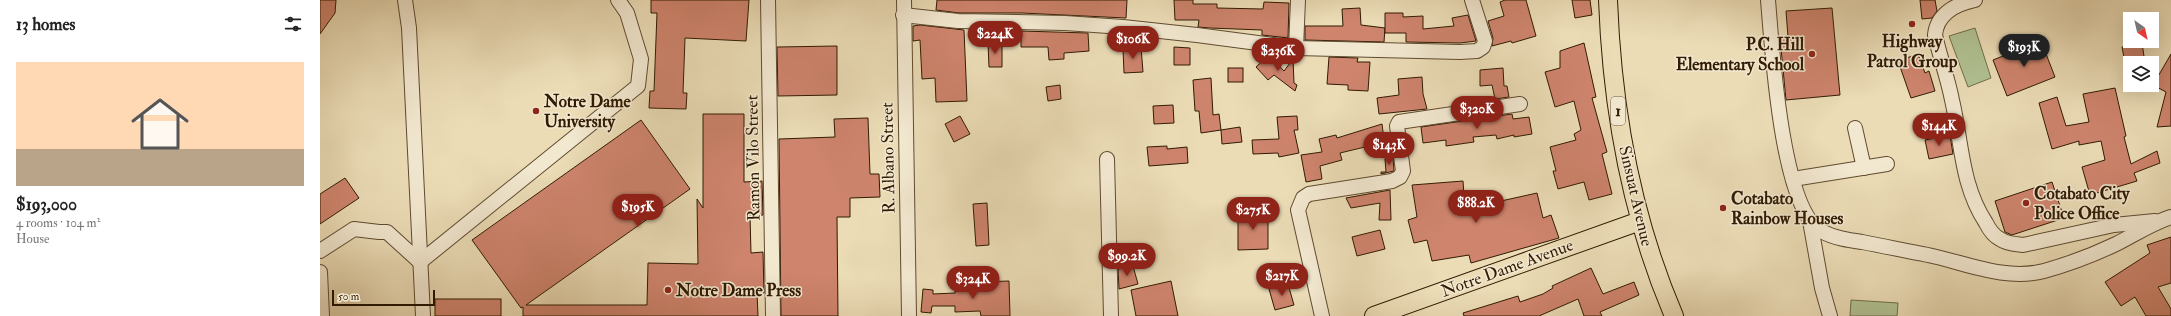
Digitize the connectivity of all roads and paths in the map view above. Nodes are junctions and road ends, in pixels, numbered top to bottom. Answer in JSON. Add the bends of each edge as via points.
{"nodes":[{"id":1,"x":405,"y":0,"type":"edge"},
{"id":2,"x":618,"y":0,"type":"edge"},
{"id":3,"x":768,"y":0,"type":"edge"},
{"id":4,"x":904,"y":0,"type":"edge"},
{"id":5,"x":1298,"y":0,"type":"edge"},
{"id":6,"x":1468,"y":0,"type":"edge"},
{"id":7,"x":1608,"y":0,"type":"edge"},
{"id":8,"x":1768,"y":0,"type":"edge"},
{"id":9,"x":1976,"y":0,"type":"edge"},
{"id":10,"x":904,"y":15,"type":"junction"},
{"id":11,"x":1296,"y":48,"type":"junction"},
{"id":12,"x":1520,"y":104,"type":"dead end"},
{"id":13,"x":1855,"y":128,"type":"dead end"},
{"id":14,"x":1106,"y":159,"type":"dead end"},
{"id":15,"x":1887,"y":164,"type":"dead end"},
{"id":16,"x":1864,"y":168,"type":"junction"},
{"id":17,"x":1793,"y":178,"type":"junction"},
{"id":18,"x":2166,"y":219,"type":"edge"},
{"id":19,"x":1640,"y":221,"type":"junction"},
{"id":20,"x":1810,"y":221,"type":"junction"},
{"id":21,"x":320,"y":251,"type":"edge"},
{"id":22,"x":420,"y":262,"type":"junction"},
{"id":23,"x":320,"y":272,"type":"edge"},
{"id":24,"x":322,"y":316,"type":"edge"},
{"id":25,"x":423,"y":316,"type":"edge"},
{"id":26,"x":773,"y":316,"type":"edge"},
{"id":27,"x":909,"y":316,"type":"edge"},
{"id":28,"x":1111,"y":316,"type":"edge"},
{"id":29,"x":1322,"y":316,"type":"edge"},
{"id":30,"x":1374,"y":316,"type":"edge"},
{"id":31,"x":1674,"y":316,"type":"edge"},
{"id":32,"x":1830,"y":316,"type":"edge"}],
"edges":[{"from":1,"to":22,"type":"street","via":[[409,28]]},
{"from":2,"to":22,"type":"street","via":[[627,13],[641,59],[638,86]]},
{"from":3,"to":26,"type":"street","name":"Ramon Vilo Street"},
{"from":4,"to":10,"type":"street","name":"R. Albano Street"},
{"from":5,"to":11,"type":"street"},
{"from":6,"to":11,"type":"street","via":[[1485,41],[1483,47],[1477,51]]},
{"from":7,"to":19,"type":"main road","name":"Sinsuat Avenue","number":"1","via":[[1613,78],[1622,144]]},
{"from":8,"to":17,"type":"street","via":[[1782,123]]},
{"from":9,"to":18,"type":"street","via":[[1949,10],[1936,26],[1935,36],[1953,101],[1966,178],[1980,215],[1990,229],[2004,242],[2023,245],[2114,225]]},
{"from":10,"to":11,"type":"street","via":[[958,21],[1065,23],[1116,27]]},
{"from":10,"to":27,"type":"street","name":"R. Albano Street"},
{"from":12,"to":29,"type":"street","via":[[1400,122],[1396,126],[1403,171],[1400,177],[1392,181],[1309,194],[1303,198],[1298,210]]},
{"from":13,"to":16,"type":"street"},
{"from":14,"to":28,"type":"street"},
{"from":15,"to":16,"type":"street"},
{"from":16,"to":17,"type":"street"},
{"from":17,"to":20,"type":"street","via":[[1798,199]]},
{"from":18,"to":20,"type":"street","via":[[2075,261],[2043,271],[2018,274],[1994,272],[1952,260],[1847,240],[1819,230]]},
{"from":19,"to":30,"type":"main road","name":"Notre Dame Avenue"},
{"from":19,"to":31,"type":"main road","name":"Sinsuat Avenue","number":"1"},
{"from":20,"to":32,"type":"street","via":[[1822,288]]},
{"from":21,"to":22,"type":"street","via":[[354,229],[387,232]]},
{"from":22,"to":25,"type":"street"},
{"from":23,"to":24,"type":"street"}]}
